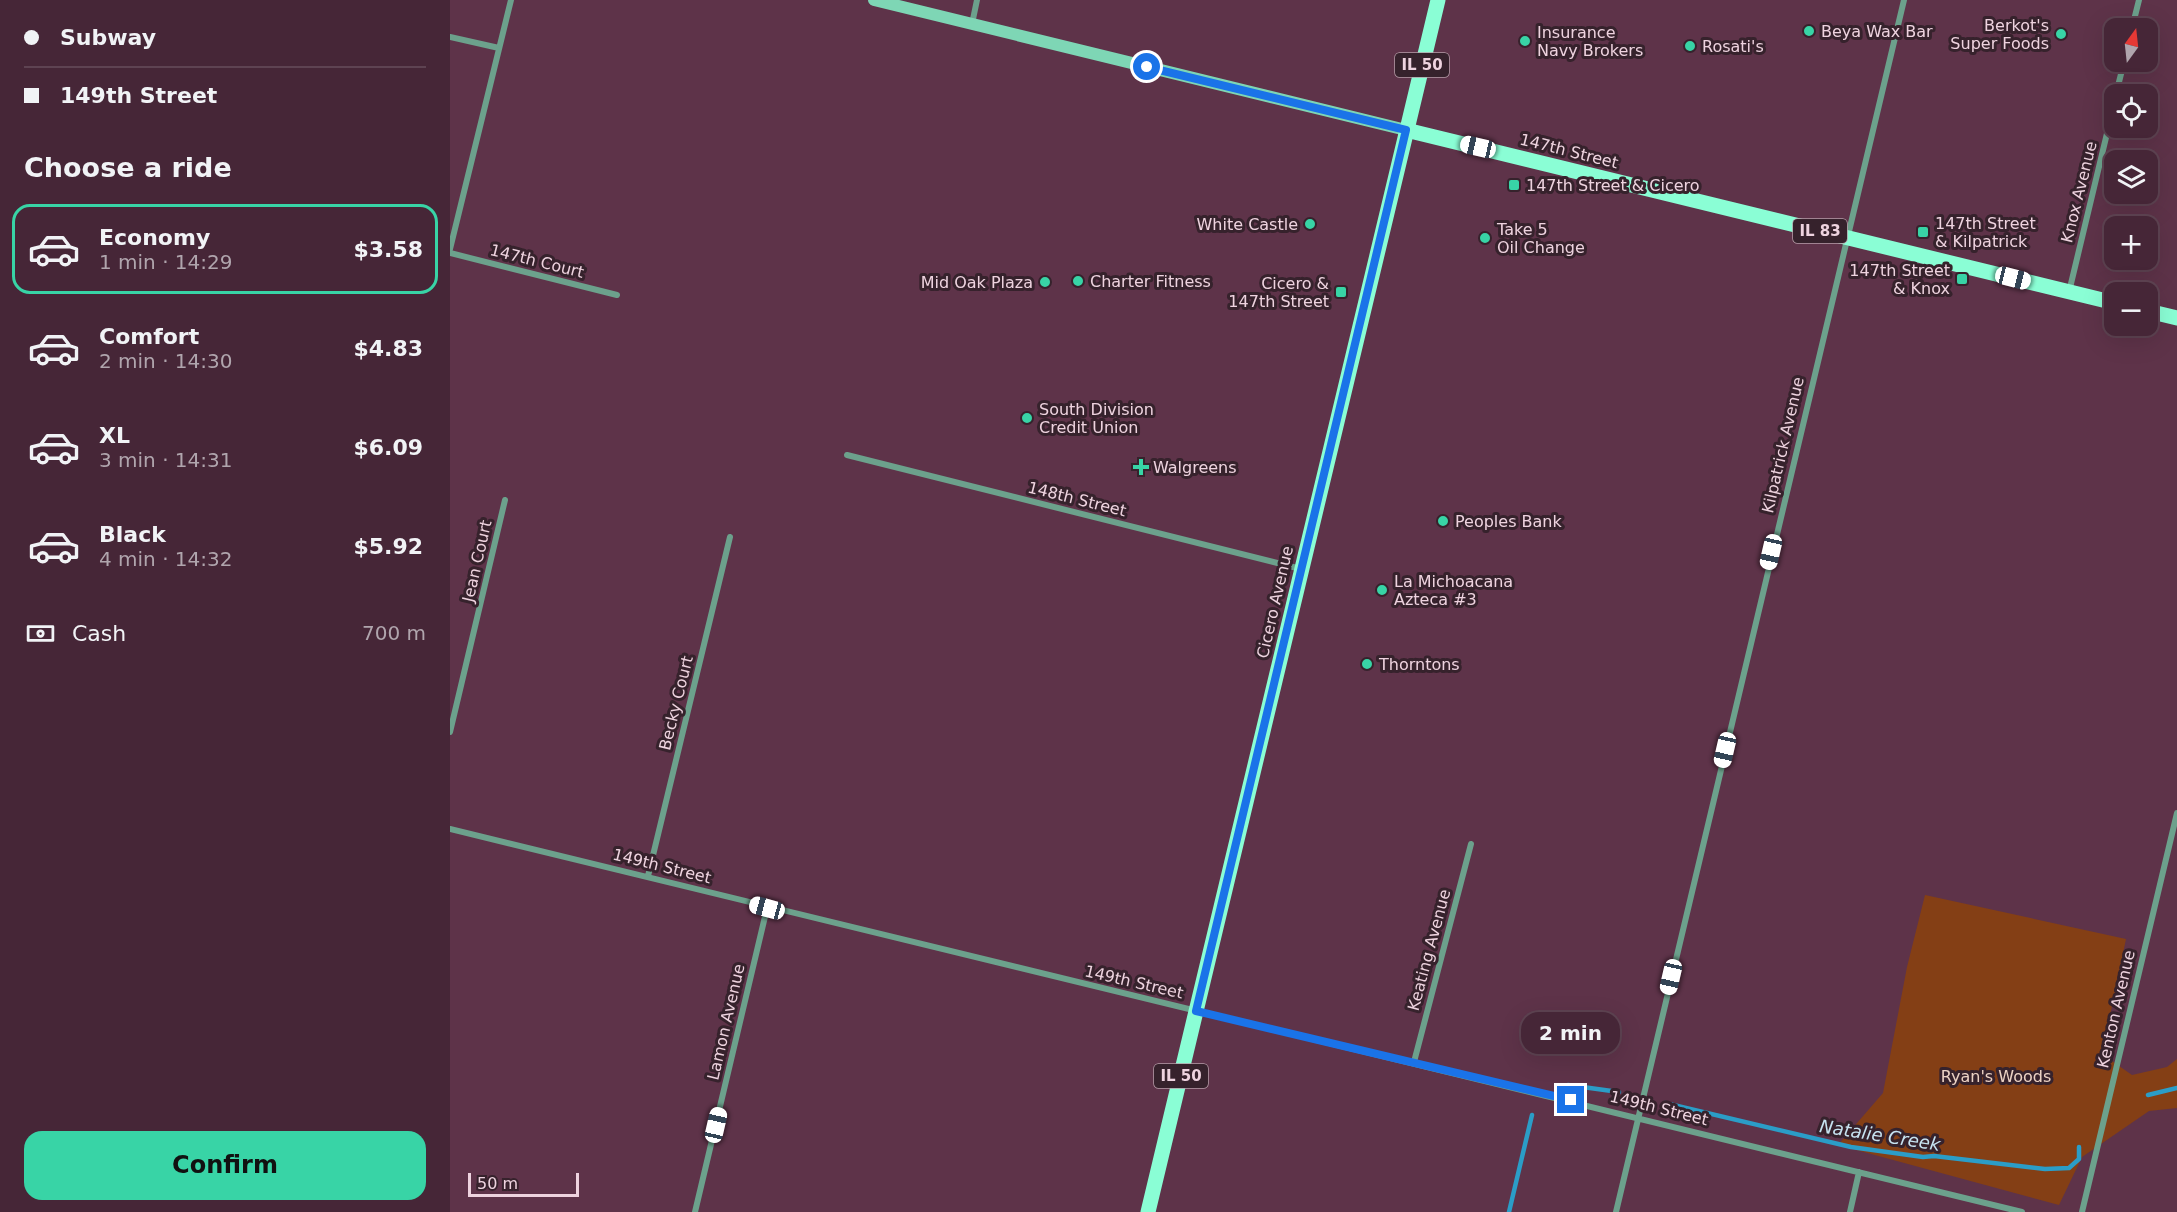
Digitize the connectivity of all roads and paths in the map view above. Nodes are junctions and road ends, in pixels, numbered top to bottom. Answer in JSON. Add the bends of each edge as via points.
{"nodes":[{"id":1,"x":510,"y":0,"type":"edge"},
{"id":2,"x":874,"y":0,"type":"edge"},
{"id":3,"x":977,"y":0,"type":"edge"},
{"id":4,"x":1438,"y":0,"type":"edge"},
{"id":5,"x":1904,"y":0,"type":"edge"},
{"id":6,"x":2139,"y":0,"type":"edge"},
{"id":7,"x":2134,"y":18,"type":"edge"},
{"id":8,"x":972,"y":24,"type":"junction"},
{"id":9,"x":450,"y":37,"type":"edge"},
{"id":10,"x":499,"y":48,"type":"junction"},
{"id":11,"x":1406,"y":130,"type":"junction"},
{"id":12,"x":2106,"y":138,"type":"edge"},
{"id":13,"x":1845,"y":237,"type":"junction"},
{"id":14,"x":450,"y":251,"type":"edge"},
{"id":15,"x":2069,"y":292,"type":"junction"},
{"id":16,"x":618,"y":295,"type":"dead end"},
{"id":17,"x":2104,"y":300,"type":"edge"},
{"id":18,"x":2158,"y":313,"type":"edge"},
{"id":19,"x":2177,"y":318,"type":"edge"},
{"id":20,"x":847,"y":455,"type":"dead end"},
{"id":21,"x":505,"y":500,"type":"dead end"},
{"id":22,"x":730,"y":537,"type":"dead end"},
{"id":23,"x":1302,"y":570,"type":"junction"},
{"id":24,"x":450,"y":732,"type":"edge"},
{"id":25,"x":2177,"y":813,"type":"edge"},
{"id":26,"x":450,"y":829,"type":"edge"},
{"id":27,"x":1471,"y":844,"type":"dead end"},
{"id":28,"x":648,"y":876,"type":"junction"},
{"id":29,"x":767,"y":908,"type":"junction"},
{"id":30,"x":1196,"y":1011,"type":"junction"},
{"id":31,"x":1414,"y":1062,"type":"junction"},
{"id":32,"x":1638,"y":1117,"type":"junction"},
{"id":33,"x":1859,"y":1172,"type":"junction"},
{"id":34,"x":695,"y":1212,"type":"edge"},
{"id":35,"x":1148,"y":1212,"type":"edge"},
{"id":36,"x":1616,"y":1212,"type":"edge"},
{"id":37,"x":1850,"y":1212,"type":"edge"},
{"id":38,"x":2022,"y":1212,"type":"edge"},
{"id":39,"x":2082,"y":1212,"type":"edge"}],
"edges":[{"from":1,"to":10,"type":"street"},
{"from":2,"to":8,"type":"main road","name":"147th Street"},
{"from":3,"to":8,"type":"street"},
{"from":4,"to":11,"type":"main road","name":"Cicero Avenue","number":"IL 50"},
{"from":5,"to":13,"type":"street","name":"Kilpatrick Avenue"},
{"from":6,"to":7,"type":"street"},
{"from":8,"to":11,"type":"main road","name":"147th Street"},
{"from":9,"to":10,"type":"street"},
{"from":10,"to":14,"type":"street"},
{"from":11,"to":13,"type":"main road","name":"147th Street","number":"IL 83"},
{"from":11,"to":23,"type":"main road","name":"Cicero Avenue","number":"IL 50"},
{"from":12,"to":15,"type":"street","name":"Knox Avenue"},
{"from":13,"to":15,"type":"main road","name":"147th Street","number":"IL 83"},
{"from":13,"to":32,"type":"street","name":"Kilpatrick Avenue"},
{"from":14,"to":16,"type":"street","name":"147th Court"},
{"from":15,"to":17,"type":"main road","name":"147th Street","number":"IL 83"},
{"from":18,"to":19,"type":"main road"},
{"from":20,"to":23,"type":"street","name":"148th Street"},
{"from":21,"to":24,"type":"street","name":"Jean Court"},
{"from":22,"to":28,"type":"street","name":"Becky Court"},
{"from":23,"to":30,"type":"main road","name":"Cicero Avenue","number":"IL 50"},
{"from":25,"to":39,"type":"street","name":"Kenton Avenue"},
{"from":26,"to":28,"type":"street","name":"149th Street"},
{"from":27,"to":31,"type":"street","name":"Keating Avenue"},
{"from":28,"to":29,"type":"street","name":"149th Street"},
{"from":29,"to":30,"type":"street","name":"149th Street"},
{"from":29,"to":34,"type":"street","name":"Lamon Avenue"},
{"from":30,"to":31,"type":"street","name":"149th Street"},
{"from":30,"to":35,"type":"main road","name":"Cicero Avenue","number":"IL 50"},
{"from":31,"to":32,"type":"street","name":"149th Street"},
{"from":32,"to":33,"type":"street","name":"149th Street"},
{"from":32,"to":36,"type":"street","name":"Kilpatrick Avenue"},
{"from":33,"to":37,"type":"street"},
{"from":33,"to":38,"type":"street","name":"149th Street"}]}
